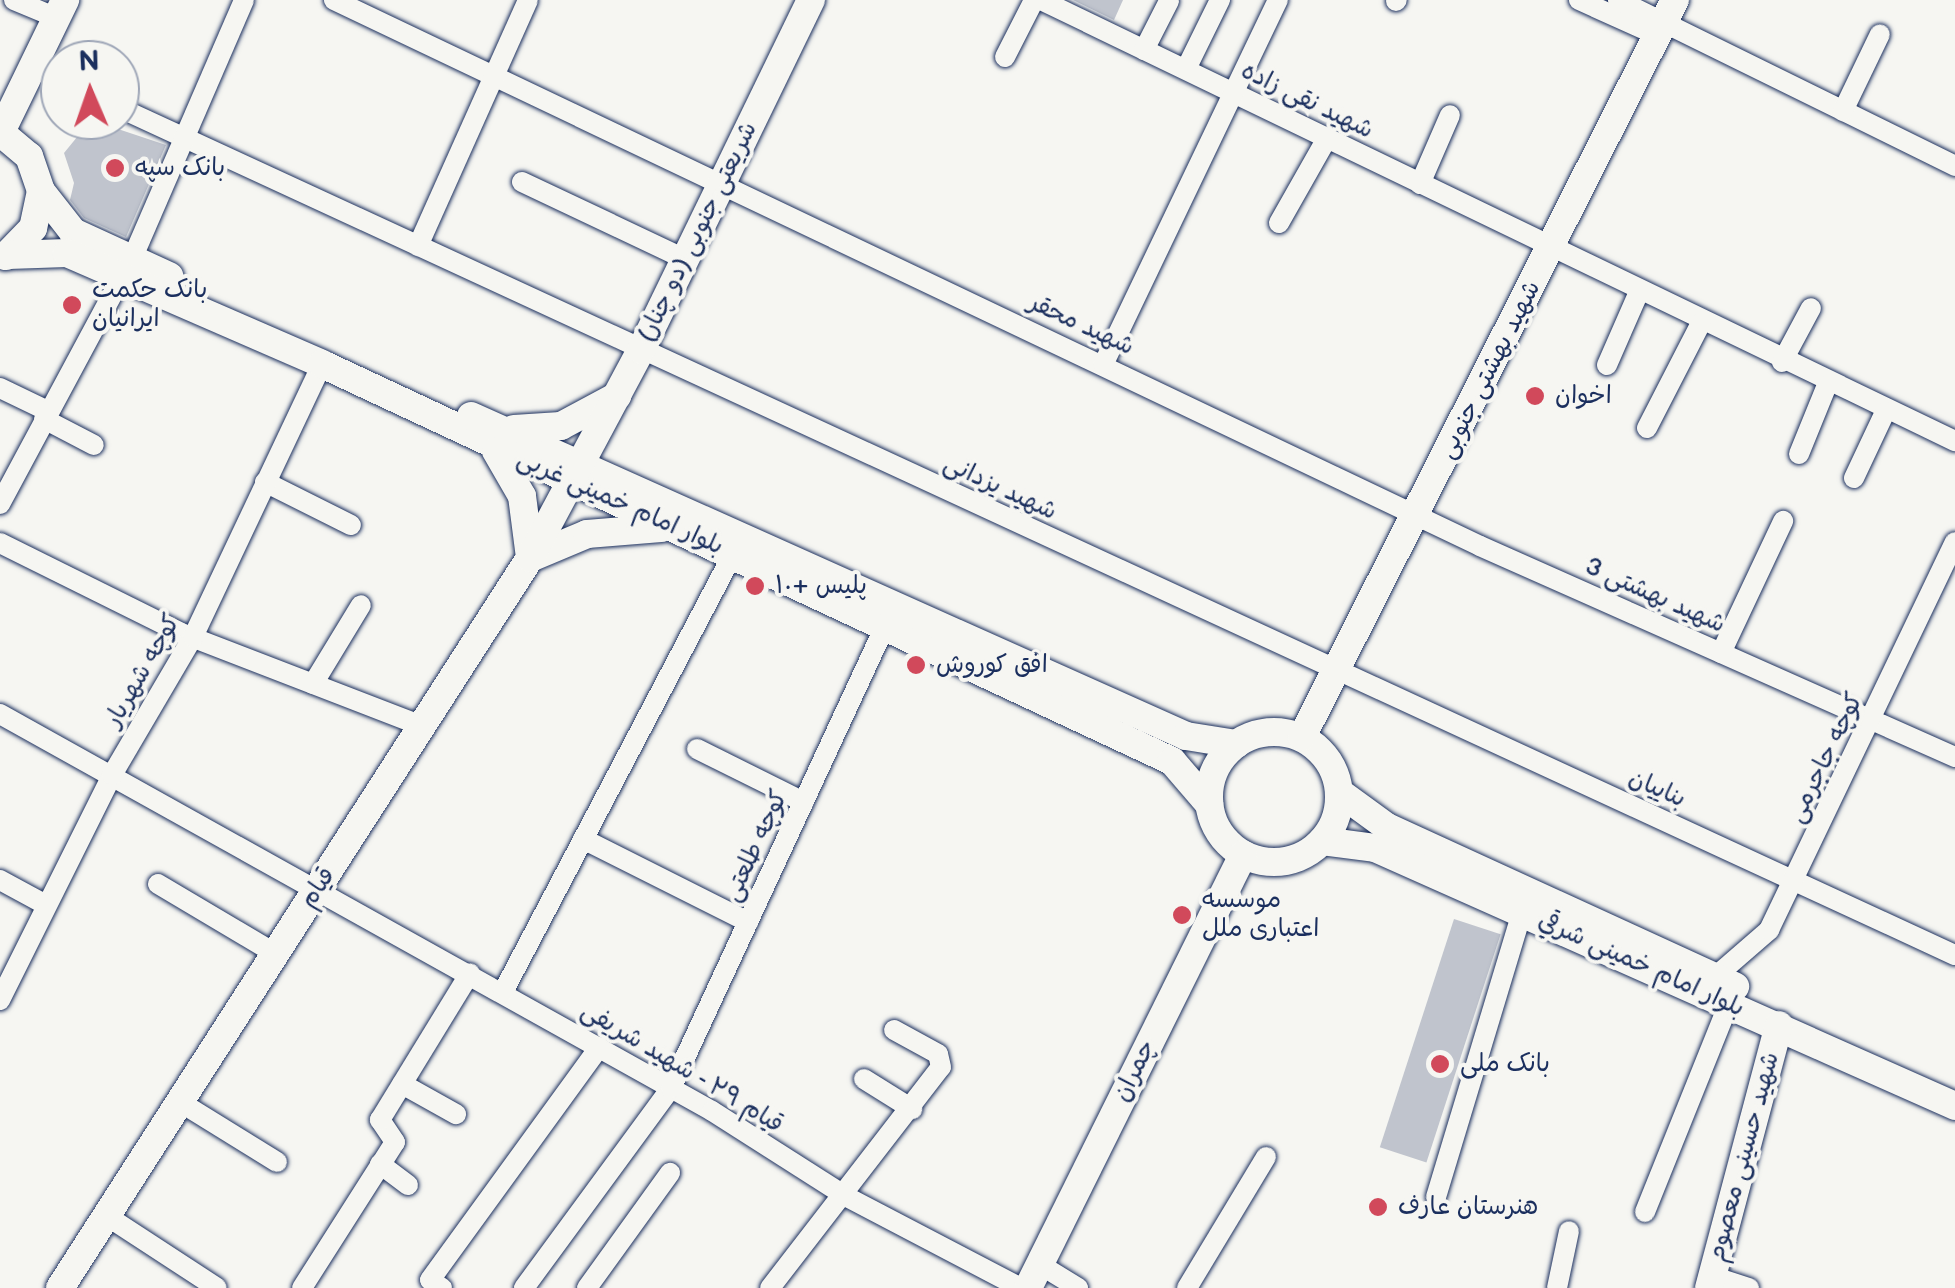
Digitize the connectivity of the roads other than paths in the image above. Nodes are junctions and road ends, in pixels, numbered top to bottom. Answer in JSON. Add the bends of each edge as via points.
{"nodes":[{"id":1,"x":14,"y":0,"type":"edge"},
{"id":2,"x":244,"y":0,"type":"edge"},
{"id":3,"x":334,"y":0,"type":"edge"},
{"id":4,"x":528,"y":0,"type":"edge"},
{"id":5,"x":811,"y":0,"type":"edge"},
{"id":6,"x":1037,"y":0,"type":"edge"},
{"id":7,"x":1220,"y":0,"type":"edge"},
{"id":8,"x":1278,"y":0,"type":"edge"},
{"id":9,"x":1578,"y":0,"type":"edge"},
{"id":10,"x":1618,"y":0,"type":"edge"},
{"id":11,"x":1169,"y":2,"type":"edge"},
{"id":12,"x":61,"y":9,"type":"edge"},
{"id":13,"x":1665,"y":19,"type":"edge"},
{"id":14,"x":1880,"y":34,"type":"dead end"},
{"id":15,"x":1144,"y":50,"type":"junction"},
{"id":16,"x":1005,"y":58,"type":"dead end"},
{"id":17,"x":33,"y":67,"type":"junction"},
{"id":18,"x":1186,"y":69,"type":"junction"},
{"id":19,"x":40,"y":70,"type":"edge"},
{"id":20,"x":494,"y":75,"type":"junction"},
{"id":21,"x":1232,"y":91,"type":"junction"},
{"id":22,"x":1844,"y":111,"type":"junction"},
{"id":23,"x":1450,"y":115,"type":"dead end"},
{"id":24,"x":140,"y":117,"type":"edge"},
{"id":25,"x":0,"y":132,"type":"edge"},
{"id":26,"x":181,"y":136,"type":"junction"},
{"id":27,"x":1327,"y":138,"type":"junction"},
{"id":28,"x":1955,"y":166,"type":"edge"},
{"id":29,"x":522,"y":182,"type":"dead end"},
{"id":30,"x":722,"y":183,"type":"junction"},
{"id":31,"x":1420,"y":184,"type":"junction"},
{"id":32,"x":41,"y":191,"type":"junction"},
{"id":33,"x":1279,"y":223,"type":"dead end"},
{"id":34,"x":418,"y":246,"type":"junction"},
{"id":35,"x":1551,"y":249,"type":"junction"},
{"id":36,"x":4,"y":257,"type":"edge"},
{"id":37,"x":685,"y":259,"type":"junction"},
{"id":38,"x":127,"y":268,"type":"junction"},
{"id":39,"x":1638,"y":294,"type":"junction"},
{"id":40,"x":1811,"y":308,"type":"dead end"},
{"id":41,"x":1701,"y":324,"type":"junction"},
{"id":42,"x":642,"y":350,"type":"junction"},
{"id":43,"x":1782,"y":362,"type":"junction"},
{"id":44,"x":1104,"y":363,"type":"junction"},
{"id":45,"x":322,"y":364,"type":"junction"},
{"id":46,"x":1607,"y":365,"type":"dead end"},
{"id":47,"x":1828,"y":385,"type":"junction"},
{"id":48,"x":0,"y":388,"type":"edge"},
{"id":49,"x":618,"y":395,"type":"junction"},
{"id":50,"x":1886,"y":412,"type":"junction"},
{"id":51,"x":46,"y":415,"type":"junction"},
{"id":52,"x":1647,"y":428,"type":"dead end"},
{"id":53,"x":494,"y":437,"type":"junction"},
{"id":54,"x":1955,"y":440,"type":"edge"},
{"id":55,"x":94,"y":445,"type":"dead end"},
{"id":56,"x":1800,"y":454,"type":"dead end"},
{"id":57,"x":578,"y":474,"type":"junction"},
{"id":58,"x":1854,"y":478,"type":"dead end"},
{"id":59,"x":265,"y":482,"type":"junction"},
{"id":60,"x":0,"y":504,"type":"edge"},
{"id":61,"x":1418,"y":512,"type":"junction"},
{"id":62,"x":1783,"y":521,"type":"dead end"},
{"id":63,"x":351,"y":525,"type":"dead end"},
{"id":64,"x":678,"y":529,"type":"junction"},
{"id":65,"x":0,"y":542,"type":"edge"},
{"id":66,"x":1955,"y":542,"type":"edge"},
{"id":67,"x":733,"y":553,"type":"junction"},
{"id":68,"x":530,"y":558,"type":"junction"},
{"id":69,"x":361,"y":605,"type":"dead end"},
{"id":70,"x":886,"y":624,"type":"junction"},
{"id":71,"x":193,"y":637,"type":"junction"},
{"id":72,"x":1721,"y":653,"type":"junction"},
{"id":73,"x":1337,"y":672,"type":"junction"},
{"id":74,"x":313,"y":684,"type":"junction"},
{"id":75,"x":0,"y":714,"type":"edge"},
{"id":76,"x":1874,"y":721,"type":"junction"},
{"id":77,"x":422,"y":726,"type":"junction"},
{"id":78,"x":1302,"y":738,"type":"junction"},
{"id":79,"x":1236,"y":744,"type":"junction"},
{"id":80,"x":697,"y":750,"type":"dead end"},
{"id":81,"x":1955,"y":757,"type":"edge"},
{"id":82,"x":112,"y":775,"type":"junction"},
{"id":83,"x":1340,"y":792,"type":"junction"},
{"id":84,"x":804,"y":802,"type":"junction"},
{"id":85,"x":1209,"y":804,"type":"junction"},
{"id":86,"x":583,"y":839,"type":"junction"},
{"id":87,"x":1322,"y":841,"type":"junction"},
{"id":88,"x":1243,"y":854,"type":"junction"},
{"id":89,"x":1795,"y":878,"type":"junction"},
{"id":90,"x":0,"y":880,"type":"edge"},
{"id":91,"x":158,"y":884,"type":"dead end"},
{"id":92,"x":319,"y":887,"type":"junction"},
{"id":93,"x":46,"y":906,"type":"junction"},
{"id":94,"x":1522,"y":913,"type":"junction"},
{"id":95,"x":748,"y":922,"type":"junction"},
{"id":96,"x":276,"y":954,"type":"junction"},
{"id":97,"x":1955,"y":955,"type":"edge"},
{"id":98,"x":470,"y":973,"type":"junction"},
{"id":99,"x":1715,"y":976,"type":"junction"},
{"id":100,"x":503,"y":992,"type":"junction"},
{"id":101,"x":0,"y":1000,"type":"edge"},
{"id":102,"x":1729,"y":1004,"type":"junction"},
{"id":103,"x":1779,"y":1025,"type":"junction"},
{"id":104,"x":894,"y":1030,"type":"dead end"},
{"id":105,"x":599,"y":1047,"type":"junction"},
{"id":106,"x":864,"y":1078,"type":"dead end"},
{"id":107,"x":402,"y":1084,"type":"junction"},
{"id":108,"x":1955,"y":1086,"type":"edge"},
{"id":109,"x":671,"y":1088,"type":"junction"},
{"id":110,"x":180,"y":1102,"type":"junction"},
{"id":111,"x":1955,"y":1106,"type":"edge"},
{"id":112,"x":912,"y":1109,"type":"junction"},
{"id":113,"x":456,"y":1114,"type":"dead end"},
{"id":114,"x":1266,"y":1157,"type":"dead end"},
{"id":115,"x":277,"y":1162,"type":"dead end"},
{"id":116,"x":380,"y":1164,"type":"junction"},
{"id":117,"x":670,"y":1173,"type":"dead end"},
{"id":118,"x":408,"y":1184,"type":"dead end"},
{"id":119,"x":1436,"y":1196,"type":"dead end"},
{"id":120,"x":847,"y":1198,"type":"junction"},
{"id":121,"x":1644,"y":1212,"type":"dead end"},
{"id":122,"x":107,"y":1216,"type":"junction"},
{"id":123,"x":1569,"y":1231,"type":"dead end"},
{"id":124,"x":1029,"y":1280,"type":"edge"},
{"id":125,"x":1711,"y":1282,"type":"edge"},
{"id":126,"x":436,"y":1284,"type":"edge"},
{"id":127,"x":66,"y":1286,"type":"edge"},
{"id":128,"x":217,"y":1288,"type":"edge"},
{"id":129,"x":302,"y":1288,"type":"edge"},
{"id":130,"x":524,"y":1288,"type":"edge"},
{"id":131,"x":587,"y":1288,"type":"edge"},
{"id":132,"x":770,"y":1288,"type":"edge"},
{"id":133,"x":1078,"y":1288,"type":"edge"},
{"id":134,"x":1187,"y":1288,"type":"edge"},
{"id":135,"x":1557,"y":1288,"type":"edge"},
{"id":136,"x":1748,"y":1288,"type":"edge"}],
"edges":[{"from":1,"to":12,"type":"street"},
{"from":2,"to":26,"type":"street"},
{"from":3,"to":20,"type":"street","name":"شهید محقر"},
{"from":4,"to":20,"type":"street"},
{"from":5,"to":30,"type":"main road","name":"شریعتی جنوبی (دو چنار)"},
{"from":6,"to":15,"type":"street","name":"شهید نقی زاده"},
{"from":6,"to":16,"type":"street"},
{"from":7,"to":18,"type":"street"},
{"from":8,"to":21,"type":"street"},
{"from":9,"to":13,"type":"street"},
{"from":10,"to":13,"type":"street"},
{"from":11,"to":15,"type":"street"},
{"from":12,"to":17,"type":"main road"},
{"from":13,"to":22,"type":"street"},
{"from":13,"to":35,"type":"main road","name":"شهید بهشتی جنوبی"},
{"from":14,"to":22,"type":"street"},
{"from":15,"to":18,"type":"street","name":"شهید نقی زاده"},
{"from":17,"to":19,"type":"street"},
{"from":17,"to":25,"type":"main road"},
{"from":18,"to":21,"type":"street","name":"شهید نقی زاده"},
{"from":20,"to":30,"type":"street","name":"شهید محقر"},
{"from":20,"to":34,"type":"street"},
{"from":21,"to":27,"type":"street","name":"شهید نقی زاده"},
{"from":21,"to":44,"type":"street"},
{"from":22,"to":28,"type":"street"},
{"from":23,"to":31,"type":"street"},
{"from":24,"to":26,"type":"street","name":"شهید یزدانی"},
{"from":25,"to":32,"type":"main road","name":"بلوار امام خمینی غربی","via":[[29,156]]},
{"from":26,"to":34,"type":"street","name":"شهید یزدانی"},
{"from":26,"to":38,"type":"street"},
{"from":27,"to":31,"type":"street","name":"شهید نقی زاده"},
{"from":27,"to":33,"type":"street"},
{"from":29,"to":37,"type":"street"},
{"from":30,"to":37,"type":"main road","name":"شریعتی جنوبی (دو چنار)"},
{"from":30,"to":44,"type":"street","name":"شهید محقر"},
{"from":31,"to":35,"type":"street","name":"شهید نقی زاده"},
{"from":32,"to":36,"type":"main road","via":[[33,228]]},
{"from":32,"to":38,"type":"main road","name":"بلوار امام خمینی غربی","via":[[73,232]]},
{"from":34,"to":42,"type":"street","name":"شهید یزدانی"},
{"from":35,"to":39,"type":"street","name":"شهید نقی زاده"},
{"from":35,"to":61,"type":"main road","name":"شهید بهشتی جنوبی"},
{"from":36,"to":38,"type":"main road","name":"بلوار امام خمینی غربی","via":[[47,249]]},
{"from":37,"to":42,"type":"main road","name":"شریعتی جنوبی (دو چنار)"},
{"from":38,"to":45,"type":"main road","name":"بلوار امام خمینی غربی"},
{"from":38,"to":51,"type":"street"},
{"from":38,"to":53,"type":"main road","name":"بلوار امام خمینی غربی"},
{"from":39,"to":41,"type":"street","name":"شهید نقی زاده"},
{"from":39,"to":46,"type":"street"},
{"from":40,"to":43,"type":"street"},
{"from":41,"to":43,"type":"street","name":"شهید نقی زاده"},
{"from":41,"to":52,"type":"street"},
{"from":42,"to":49,"type":"main road","name":"شریعتی جنوبی (دو چنار)"},
{"from":42,"to":73,"type":"street","name":"شهید یزدانی"},
{"from":43,"to":47,"type":"street","name":"شهید نقی زاده"},
{"from":44,"to":61,"type":"street","name":"شهید محقر"},
{"from":45,"to":53,"type":"main road","name":"بلوار امام خمینی غربی"},
{"from":45,"to":59,"type":"street","name":"کوچه شهریار"},
{"from":47,"to":50,"type":"street","name":"شهید نقی زاده"},
{"from":47,"to":56,"type":"street"},
{"from":48,"to":51,"type":"street"},
{"from":49,"to":53,"type":"main road","via":[[561,426]]},
{"from":49,"to":57,"type":"main road","name":"شریعتی جنوبی (دو چنار)"},
{"from":50,"to":54,"type":"street","name":"شهید نقی زاده"},
{"from":50,"to":58,"type":"street"},
{"from":51,"to":55,"type":"street"},
{"from":51,"to":60,"type":"street"},
{"from":53,"to":57,"type":"main road","name":"بلوار امام خمینی غربی"},
{"from":53,"to":68,"type":"main road","via":[[522,496]]},
{"from":57,"to":64,"type":"main road","name":"بلوار امام خمینی غربی"},
{"from":57,"to":68,"type":"main road","name":"قیام"},
{"from":57,"to":79,"type":"main road","name":"بلوار امام خمینی غربی","via":[[1186,736]]},
{"from":59,"to":63,"type":"street"},
{"from":59,"to":71,"type":"street","name":"کوچه شهریار"},
{"from":61,"to":72,"type":"street","name":"شهید بهشتی 3"},
{"from":61,"to":73,"type":"main road","name":"شهید بهشتی جنوبی"},
{"from":62,"to":72,"type":"street"},
{"from":64,"to":67,"type":"main road","name":"بلوار امام خمینی غربی"},
{"from":64,"to":68,"type":"main road","via":[[587,534]]},
{"from":65,"to":71,"type":"street"},
{"from":66,"to":76,"type":"street","name":"کوچه جاجرمی"},
{"from":67,"to":70,"type":"main road","name":"بلوار امام خمینی غربی"},
{"from":67,"to":86,"type":"street"},
{"from":68,"to":77,"type":"main road","name":"قیام"},
{"from":69,"to":74,"type":"street"},
{"from":70,"to":84,"type":"street","name":"کوچه طلعتی"},
{"from":70,"to":85,"type":"main road","name":"بلوار امام خمینی غربی","via":[[1172,761]]},
{"from":71,"to":74,"type":"street"},
{"from":71,"to":82,"type":"street","name":"کوچه شهریار"},
{"from":72,"to":76,"type":"street","name":"شهید بهشتی 3"},
{"from":73,"to":78,"type":"main road","name":"شهید بهشتی جنوبی"},
{"from":73,"to":89,"type":"street","name":"بناییان"},
{"from":74,"to":77,"type":"street"},
{"from":75,"to":82,"type":"street","name":"قیام ۲۹ - شهید شریفی"},
{"from":76,"to":81,"type":"street","name":"شهید بهشتی 3"},
{"from":76,"to":89,"type":"street","name":"کوچه جاجرمی"},
{"from":77,"to":92,"type":"main road","name":"قیام"},
{"from":78,"to":79,"type":"main road","via":[[1268,732]]},
{"from":78,"to":83,"type":"main road","via":[[1328,760]]},
{"from":79,"to":85,"type":"main road","via":[[1214,770]]},
{"from":80,"to":84,"type":"street"},
{"from":82,"to":92,"type":"street","name":"قیام ۲۹ - شهید شریفی"},
{"from":82,"to":93,"type":"street","name":"کوچه شهریار"},
{"from":83,"to":87,"type":"main road"},
{"from":83,"to":99,"type":"main road","name":"بلوار امام خمینی شرقي","via":[[1387,827]]},
{"from":84,"to":95,"type":"street","name":"کوچه طلعتی"},
{"from":85,"to":88,"type":"main road","via":[[1226,841]]},
{"from":86,"to":95,"type":"street"},
{"from":86,"to":100,"type":"street"},
{"from":87,"to":88,"type":"main road","via":[[1284,861]]},
{"from":87,"to":94,"type":"main road","name":"بلوار امام خمینی شرقي","via":[[1374,848]]},
{"from":88,"to":124,"type":"main road","name":"چمران"},
{"from":89,"to":97,"type":"street","name":"بناییان"},
{"from":89,"to":99,"type":"street","name":"کوچه جاجرمی","via":[[1769,930]]},
{"from":90,"to":93,"type":"street"},
{"from":91,"to":96,"type":"street"},
{"from":92,"to":96,"type":"main road","name":"قیام"},
{"from":92,"to":98,"type":"street","name":"قیام ۲۹ - شهید شریفی"},
{"from":93,"to":101,"type":"street","name":"کوچه شهریار"},
{"from":94,"to":102,"type":"main road","name":"بلوار امام خمینی شرقي"},
{"from":94,"to":119,"type":"street"},
{"from":95,"to":109,"type":"street","name":"کوچه طلعتی"},
{"from":96,"to":110,"type":"main road","name":"قیام"},
{"from":98,"to":100,"type":"street","name":"قیام ۲۹ - شهید شریفی"},
{"from":98,"to":107,"type":"street"},
{"from":99,"to":108,"type":"main road","name":"بلوار امام خمینی شرقي"},
{"from":100,"to":105,"type":"street","name":"قیام ۲۹ - شهید شریفی"},
{"from":102,"to":103,"type":"main road","name":"بلوار امام خمینی شرقي"},
{"from":102,"to":121,"type":"street"},
{"from":103,"to":111,"type":"main road","name":"بلوار امام خمینی شرقي"},
{"from":103,"to":125,"type":"main road","name":"شهید حسینی معصوم"},
{"from":104,"to":112,"type":"street","via":[[940,1058]]},
{"from":105,"to":109,"type":"street","name":"قیام ۲۹ - شهید شریفی"},
{"from":105,"to":126,"type":"street"},
{"from":106,"to":112,"type":"street"},
{"from":107,"to":113,"type":"street"},
{"from":107,"to":116,"type":"street","via":[[380,1120],[395,1142]]},
{"from":109,"to":120,"type":"street","name":"قیام ۲۹ - شهید شریفی"},
{"from":109,"to":130,"type":"street","name":"کوچه طلعتی"},
{"from":110,"to":115,"type":"street"},
{"from":110,"to":122,"type":"main road","name":"قیام"},
{"from":112,"to":120,"type":"street"},
{"from":114,"to":134,"type":"street"},
{"from":116,"to":118,"type":"street"},
{"from":116,"to":129,"type":"street"},
{"from":117,"to":131,"type":"street"},
{"from":120,"to":124,"type":"street","name":"قیام ۲۹ - شهید شریفی"},
{"from":120,"to":132,"type":"street"},
{"from":122,"to":127,"type":"main road","name":"قیام"},
{"from":122,"to":128,"type":"street"},
{"from":123,"to":135,"type":"street"},
{"from":124,"to":133,"type":"street","name":"قیام ۲۹ - شهید شریفی"},
{"from":125,"to":136,"type":"street"}]}
